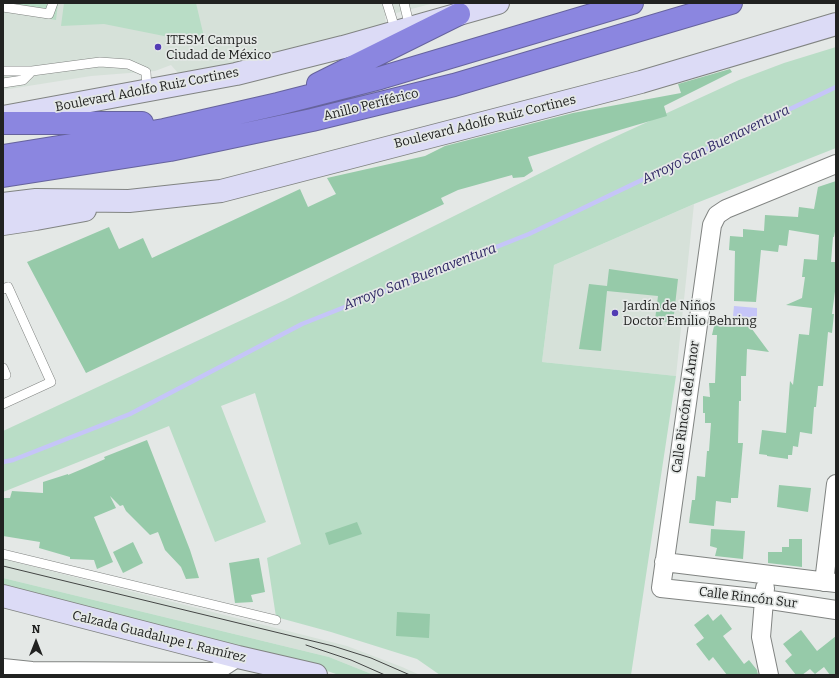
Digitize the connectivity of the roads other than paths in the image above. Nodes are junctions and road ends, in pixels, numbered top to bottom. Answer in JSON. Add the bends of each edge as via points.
{"nodes":[{"id":1,"x":53,"y":3,"type":"edge"},
{"id":2,"x":387,"y":3,"type":"edge"},
{"id":3,"x":404,"y":3,"type":"edge"},
{"id":4,"x":498,"y":3,"type":"edge"},
{"id":5,"x":632,"y":3,"type":"edge"},
{"id":6,"x":731,"y":3,"type":"edge"},
{"id":7,"x":3,"y":7,"type":"edge"},
{"id":8,"x":459,"y":14,"type":"junction"},
{"id":9,"x":836,"y":24,"type":"edge"},
{"id":10,"x":403,"y":30,"type":"junction"},
{"id":11,"x":3,"y":71,"type":"edge"},
{"id":12,"x":32,"y":71,"type":"junction"},
{"id":13,"x":3,"y":83,"type":"edge"},
{"id":14,"x":147,"y":90,"type":"junction"},
{"id":15,"x":278,"y":104,"type":"junction"},
{"id":16,"x":3,"y":117,"type":"edge"},
{"id":17,"x":3,"y":123,"type":"edge"},
{"id":18,"x":194,"y":123,"type":"junction"},
{"id":19,"x":3,"y":156,"type":"edge"},
{"id":20,"x":836,"y":164,"type":"edge"},
{"id":21,"x":3,"y":176,"type":"edge"},
{"id":22,"x":129,"y":201,"type":"junction"},
{"id":23,"x":3,"y":204,"type":"edge"},
{"id":24,"x":3,"y":224,"type":"edge"},
{"id":25,"x":3,"y":289,"type":"edge"},
{"id":26,"x":3,"y":404,"type":"edge"},
{"id":27,"x":836,"y":484,"type":"edge"},
{"id":28,"x":3,"y":554,"type":"edge"},
{"id":29,"x":664,"y":562,"type":"junction"},
{"id":30,"x":767,"y":575,"type":"junction"},
{"id":31,"x":830,"y":582,"type":"edge"},
{"id":32,"x":661,"y":588,"type":"joint"},
{"id":33,"x":3,"y":596,"type":"edge"},
{"id":34,"x":764,"y":599,"type":"junction"},
{"id":35,"x":836,"y":610,"type":"edge"},
{"id":36,"x":276,"y":620,"type":"dead end"},
{"id":37,"x":241,"y":664,"type":"edge"},
{"id":38,"x":3,"y":668,"type":"edge"},
{"id":39,"x":316,"y":675,"type":"edge"},
{"id":40,"x":769,"y":675,"type":"edge"}],
"edges":[{"from":1,"to":7,"type":"lane","via":[[49,14]]},
{"from":2,"to":10,"type":"lane"},
{"from":3,"to":10,"type":"lane"},
{"from":4,"to":8,"type":"main road","name":"Boulevard Adolfo Ruiz Cortines"},
{"from":5,"to":15,"type":"highway","name":"Anillo Periférico","via":[[380,78]]},
{"from":6,"to":21,"type":"highway","name":"Anillo Periférico","via":[[454,85],[312,120],[170,150]]},
{"from":8,"to":10,"type":"main road","name":"Boulevard Adolfo Ruiz Cortines"},
{"from":8,"to":15,"type":"highway"},
{"from":9,"to":22,"type":"main road","name":"Boulevard Adolfo Ruiz Cortines","via":[[641,82],[228,189]]},
{"from":10,"to":14,"type":"main road","name":"Boulevard Adolfo Ruiz Cortines","via":[[236,74]]},
{"from":11,"to":12,"type":"lane"},
{"from":12,"to":13,"type":"lane","via":[[23,80]]},
{"from":12,"to":14,"type":"lane","via":[[100,62],[128,64],[146,72]]},
{"from":14,"to":16,"type":"main road","name":"Boulevard Adolfo Ruiz Cortines"},
{"from":15,"to":18,"type":"highway","name":"Anillo Periférico"},
{"from":17,"to":18,"type":"highway"},
{"from":18,"to":19,"type":"highway","name":"Anillo Periférico"},
{"from":20,"to":29,"type":"street","name":"Calle Rincón del Amor","via":[[726,209],[717,215],[712,225]]},
{"from":22,"to":23,"type":"main road","name":"Boulevard Adolfo Ruiz Cortines","via":[[36,200]]},
{"from":22,"to":24,"type":"main road","name":"Boulevard Adolfo Ruiz Cortines"},
{"from":25,"to":26,"type":"lane","via":[[8,287],[51,382]]},
{"from":27,"to":31,"type":"street"},
{"from":28,"to":36,"type":"lane"},
{"from":29,"to":30,"type":"street","name":"Calle Rincón Sur"},
{"from":29,"to":32,"type":"street","name":"Calle Rincón del Amor"},
{"from":30,"to":31,"type":"street","name":"Calle Rincón Sur"},
{"from":30,"to":34,"type":"street"},
{"from":32,"to":34,"type":"street","name":"Calle Rincón Sur"},
{"from":33,"to":37,"type":"main road","name":"Calzada Guadalupe I. Ramírez"},
{"from":34,"to":35,"type":"street","name":"Calle Rincón Sur"},
{"from":34,"to":40,"type":"street","via":[[762,637]]},
{"from":37,"to":38,"type":"street","via":[[215,672],[32,671]]},
{"from":37,"to":39,"type":"main road","name":"Calzada Guadalupe I. Ramírez"}]}
